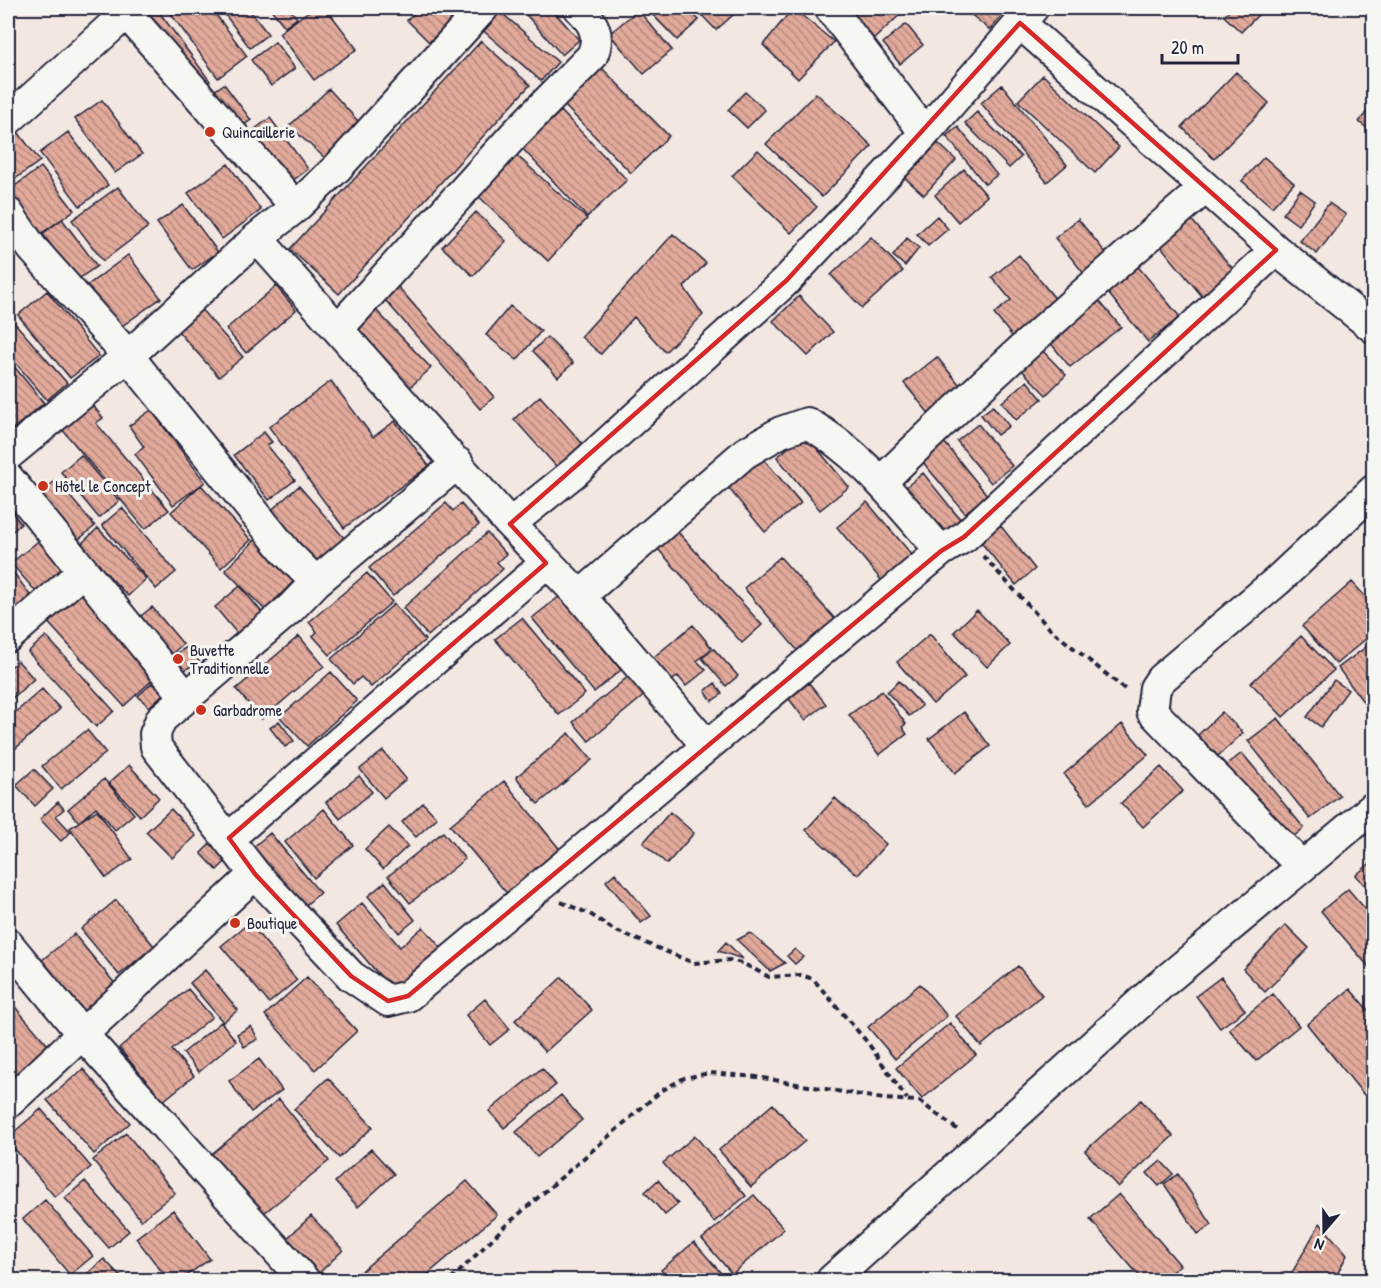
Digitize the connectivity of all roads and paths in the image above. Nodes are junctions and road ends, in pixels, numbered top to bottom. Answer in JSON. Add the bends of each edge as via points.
{"nodes":[{"id":1,"x":483,"y":8,"type":"edge"},
{"id":2,"x":579,"y":8,"type":"edge"},
{"id":3,"x":830,"y":8,"type":"edge"},
{"id":4,"x":127,"y":9,"type":"edge"},
{"id":5,"x":1027,"y":15,"type":"edge"},
{"id":6,"x":8,"y":120,"type":"edge"},
{"id":7,"x":925,"y":133,"type":"junction"},
{"id":8,"x":1205,"y":188,"type":"junction"},
{"id":9,"x":296,"y":207,"type":"junction"},
{"id":10,"x":8,"y":213,"type":"edge"},
{"id":11,"x":257,"y":238,"type":"junction"},
{"id":12,"x":1276,"y":250,"type":"junction"},
{"id":13,"x":1374,"y":328,"type":"edge"},
{"id":14,"x":338,"y":329,"type":"junction"},
{"id":15,"x":128,"y":356,"type":"junction"},
{"id":16,"x":8,"y":455,"type":"edge"},
{"id":17,"x":458,"y":463,"type":"junction"},
{"id":18,"x":8,"y":478,"type":"edge"},
{"id":19,"x":881,"y":482,"type":"junction"},
{"id":20,"x":1374,"y":490,"type":"edge"},
{"id":21,"x":510,"y":525,"type":"junction"},
{"id":22,"x":952,"y":544,"type":"junction"},
{"id":23,"x":546,"y":563,"type":"junction"},
{"id":24,"x":82,"y":572,"type":"junction"},
{"id":25,"x":316,"y":582,"type":"junction"},
{"id":26,"x":580,"y":596,"type":"junction"},
{"id":27,"x":8,"y":637,"type":"edge"},
{"id":28,"x":185,"y":696,"type":"junction"},
{"id":29,"x":1152,"y":711,"type":"junction"},
{"id":30,"x":707,"y":746,"type":"junction"},
{"id":31,"x":1374,"y":807,"type":"edge"},
{"id":32,"x":229,"y":838,"type":"junction"},
{"id":33,"x":1301,"y":866,"type":"junction"},
{"id":34,"x":255,"y":874,"type":"junction"},
{"id":35,"x":533,"y":891,"type":"junction"},
{"id":36,"x":8,"y":944,"type":"edge"},
{"id":37,"x":83,"y":1035,"type":"junction"},
{"id":38,"x":907,"y":1100,"type":"junction"},
{"id":39,"x":8,"y":1103,"type":"edge"},
{"id":40,"x":981,"y":1147,"type":"junction"},
{"id":41,"x":304,"y":1281,"type":"edge"},
{"id":42,"x":451,"y":1281,"type":"edge"},
{"id":43,"x":832,"y":1281,"type":"edge"}],
"edges":[{"from":1,"to":9,"type":"street","via":[[337,168]]},
{"from":2,"to":14,"type":"street","via":[[597,30],[592,56],[515,134]]},
{"from":3,"to":7,"type":"street"},
{"from":4,"to":6,"type":"street"},
{"from":4,"to":9,"type":"street"},
{"from":5,"to":7,"type":"street"},
{"from":5,"to":8,"type":"street"},
{"from":7,"to":21,"type":"street","via":[[787,280],[576,471]]},
{"from":8,"to":12,"type":"street"},
{"from":8,"to":19,"type":"street","via":[[1068,304]]},
{"from":9,"to":11,"type":"street"},
{"from":10,"to":15,"type":"street","via":[[32,248]]},
{"from":11,"to":14,"type":"street"},
{"from":11,"to":15,"type":"street"},
{"from":12,"to":13,"type":"street"},
{"from":12,"to":22,"type":"street"},
{"from":14,"to":17,"type":"street"},
{"from":15,"to":16,"type":"street"},
{"from":15,"to":25,"type":"street","via":[[287,553]]},
{"from":17,"to":21,"type":"street"},
{"from":17,"to":25,"type":"street"},
{"from":18,"to":24,"type":"street"},
{"from":19,"to":22,"type":"street"},
{"from":19,"to":26,"type":"street","via":[[827,434],[807,423],[793,426],[745,453]]},
{"from":20,"to":29,"type":"street","via":[[1277,581],[1161,679],[1155,688]]},
{"from":21,"to":23,"type":"street"},
{"from":22,"to":29,"type":"path"},
{"from":22,"to":30,"type":"street"},
{"from":23,"to":26,"type":"street"},
{"from":23,"to":32,"type":"street"},
{"from":24,"to":27,"type":"street"},
{"from":24,"to":28,"type":"street"},
{"from":25,"to":28,"type":"street","via":[[291,608]]},
{"from":26,"to":30,"type":"street"},
{"from":28,"to":32,"type":"street","via":[[161,719],[155,734],[156,747]]},
{"from":29,"to":33,"type":"street"},
{"from":30,"to":35,"type":"street"},
{"from":31,"to":33,"type":"street"},
{"from":32,"to":34,"type":"street"},
{"from":33,"to":40,"type":"street","via":[[1159,986]]},
{"from":34,"to":35,"type":"street","via":[[351,976],[388,1001],[408,996]]},
{"from":34,"to":37,"type":"street"},
{"from":35,"to":38,"type":"path","via":[[694,963],[729,960],[769,977],[801,975],[813,979],[868,1043]]},
{"from":36,"to":37,"type":"street"},
{"from":37,"to":39,"type":"street"},
{"from":37,"to":41,"type":"street"},
{"from":38,"to":40,"type":"path","via":[[919,1101]]},
{"from":38,"to":42,"type":"path","via":[[757,1077],[710,1073],[684,1078],[661,1091],[504,1227]]},
{"from":40,"to":43,"type":"street"}]}
